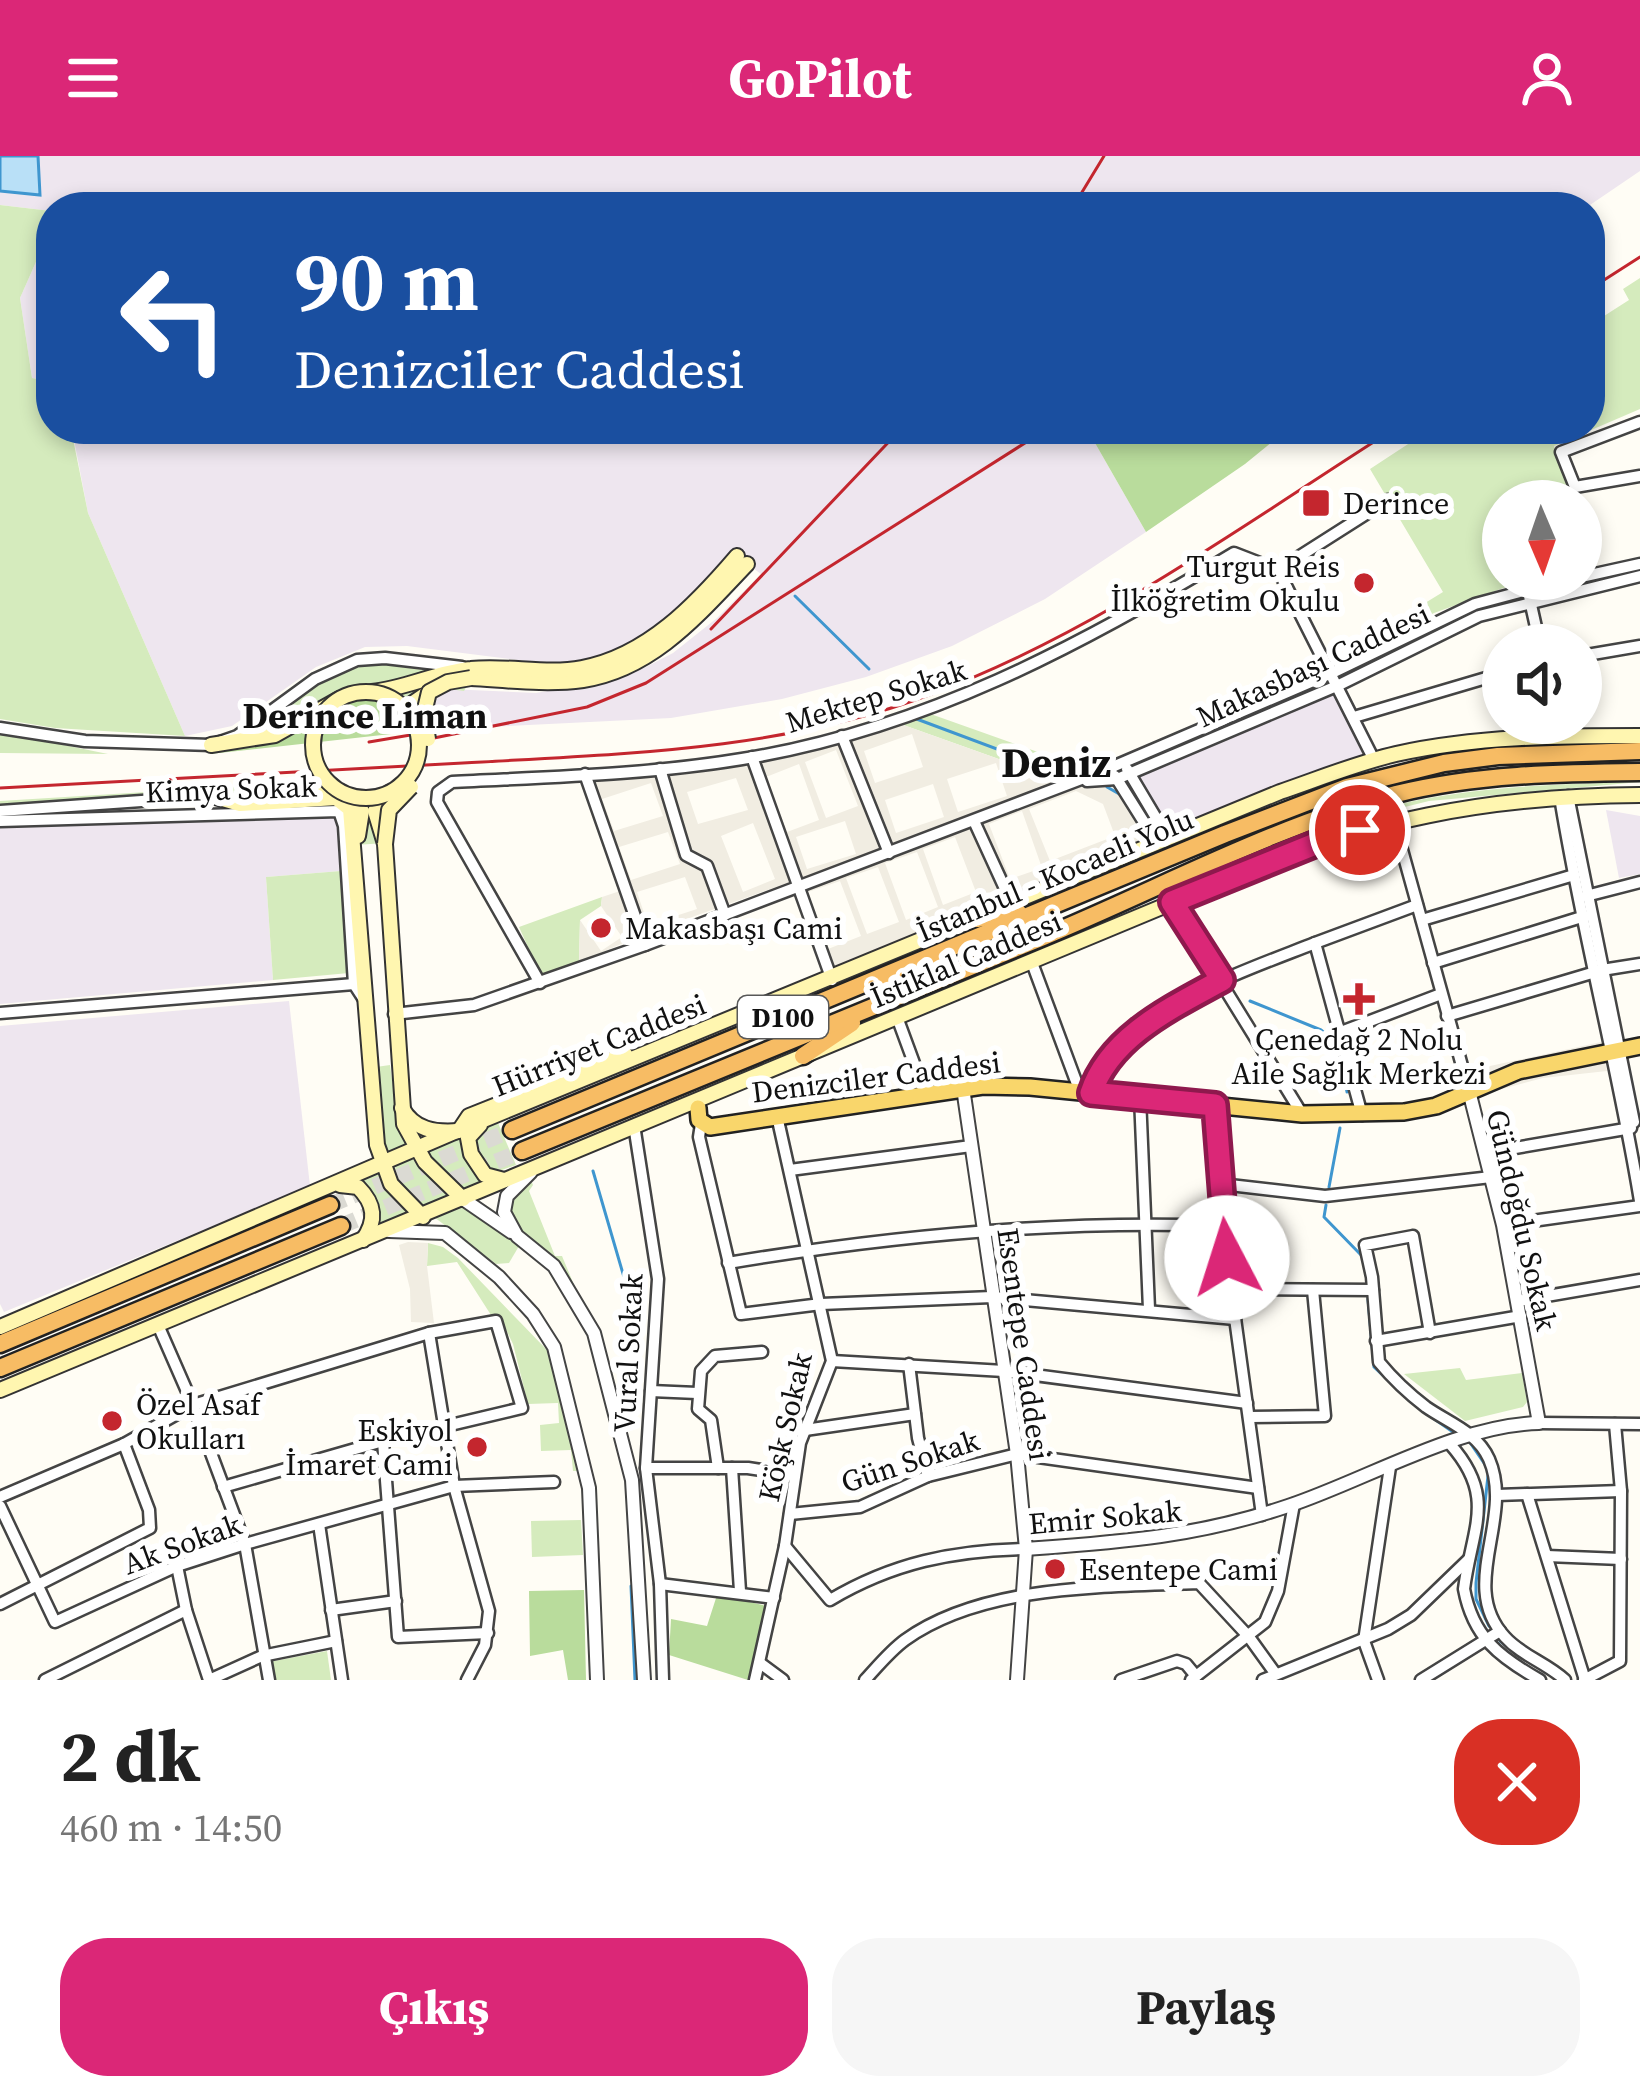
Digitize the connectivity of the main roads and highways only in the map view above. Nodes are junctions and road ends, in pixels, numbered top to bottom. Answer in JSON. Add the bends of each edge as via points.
{"nodes":[{"id":1,"x":742,"y":560,"type":"dead end"},
{"id":2,"x":474,"y":673,"type":"junction"},
{"id":3,"x":372,"y":692,"type":"junction"},
{"id":4,"x":429,"y":692,"type":"junction"},
{"id":5,"x":340,"y":698,"type":"junction"},
{"id":6,"x":413,"y":718,"type":"junction"},
{"id":7,"x":1602,"y":733,"type":"edge"},
{"id":8,"x":1640,"y":736,"type":"edge"},
{"id":9,"x":1482,"y":740,"type":"edge"},
{"id":10,"x":211,"y":745,"type":"road end"},
{"id":11,"x":1640,"y":751,"type":"edge"},
{"id":12,"x":1640,"y":772,"type":"edge"},
{"id":13,"x":345,"y":794,"type":"junction"},
{"id":14,"x":388,"y":794,"type":"junction"},
{"id":15,"x":1640,"y":795,"type":"edge"},
{"id":16,"x":385,"y":844,"type":"junction"},
{"id":17,"x":354,"y":847,"type":"junction"},
{"id":18,"x":1234,"y":876,"type":"junction"},
{"id":19,"x":1142,"y":896,"type":"junction"},
{"id":20,"x":1055,"y":905,"type":"junction"},
{"id":21,"x":977,"y":919,"type":"junction"},
{"id":22,"x":803,"y":992,"type":"junction"},
{"id":23,"x":883,"y":1002,"type":"junction"},
{"id":24,"x":1640,"y":1046,"type":"edge"},
{"id":25,"x":803,"y":1056,"type":"junction"},
{"id":26,"x":401,"y":1108,"type":"junction"},
{"id":27,"x":702,"y":1109,"type":"junction"},
{"id":28,"x":374,"y":1112,"type":"junction"},
{"id":29,"x":494,"y":1116,"type":"junction"},
{"id":30,"x":512,"y":1130,"type":"tunnel mouth"},
{"id":31,"x":459,"y":1131,"type":"junction"},
{"id":32,"x":522,"y":1151,"type":"tunnel mouth"},
{"id":33,"x":405,"y":1158,"type":"junction"},
{"id":34,"x":353,"y":1178,"type":"junction"},
{"id":35,"x":508,"y":1180,"type":"junction"},
{"id":36,"x":338,"y":1185,"type":"junction"},
{"id":37,"x":457,"y":1194,"type":"junction"},
{"id":38,"x":330,"y":1205,"type":"tunnel mouth"},
{"id":39,"x":409,"y":1206,"type":"junction"},
{"id":40,"x":443,"y":1208,"type":"junction"},
{"id":41,"x":423,"y":1217,"type":"junction"},
{"id":42,"x":341,"y":1226,"type":"tunnel mouth"},
{"id":43,"x":363,"y":1240,"type":"junction"},
{"id":44,"x":2,"y":1325,"type":"edge"},
{"id":45,"x":0,"y":1344,"type":"edge"},
{"id":46,"x":0,"y":1368,"type":"edge"},
{"id":47,"x":0,"y":1390,"type":"edge"}],
"edges":[{"from":1,"to":2,"type":"main road","via":[[686,628],[626,665],[581,680]]},
{"from":2,"to":3,"type":"main road","bridge":true},
{"from":2,"to":4,"type":"main road","bridge":true},
{"from":3,"to":5,"type":"main road","bridge":true},
{"from":3,"to":6,"type":"main road","bridge":true,"via":[[396,700]]},
{"from":4,"to":6,"type":"main road","bridge":true,"via":[[413,703]]},
{"from":4,"to":16,"type":"main road","bridge":true,"via":[[428,757],[389,810]]},
{"from":5,"to":10,"type":"main road","bridge":true,"via":[[275,735]]},
{"from":5,"to":13,"type":"main road","bridge":true,"via":[[320,719],[313,746],[321,774]]},
{"from":6,"to":14,"type":"main road","bridge":true,"via":[[418,758]]},
{"from":7,"to":8,"type":"main road","name":"Hürriyet Caddesi"},
{"from":9,"to":21,"type":"main road","name":"Hürriyet Caddesi","via":[[1374,760]]},
{"from":11,"to":20,"type":"highway","name":"İstanbul - Kocaeli Yolu","number":"D100","via":[[1498,756],[1395,774],[1289,808]]},
{"from":12,"to":19,"type":"highway","number":"D100","via":[[1501,776],[1398,794]]},
{"from":13,"to":14,"type":"main road","bridge":true},
{"from":13,"to":17,"type":"main road","via":[[362,812]]},
{"from":13,"to":17,"type":"main road","via":[[212,796],[240,804],[336,798],[350,808]]},
{"from":14,"to":16,"type":"main road","bridge":true,"via":[[376,811]]},
{"from":15,"to":18,"type":"main road","name":"İstiklal Caddesi","via":[[1564,796],[1394,821]]},
{"from":16,"to":26,"type":"main road"},
{"from":17,"to":28,"type":"main road"},
{"from":18,"to":19,"type":"highway"},
{"from":18,"to":25,"type":"main road","name":"İstiklal Caddesi"},
{"from":19,"to":23,"type":"highway","number":"D100"},
{"from":20,"to":21,"type":"highway"},
{"from":20,"to":30,"type":"highway","name":"İstanbul - Kocaeli Yolu","number":"D100"},
{"from":21,"to":22,"type":"main road","name":"Hürriyet Caddesi"},
{"from":22,"to":29,"type":"main road","name":"Hürriyet Caddesi"},
{"from":22,"to":31,"type":"main road","via":[[782,991],[505,1101],[469,1116]]},
{"from":23,"to":25,"type":"highway"},
{"from":23,"to":32,"type":"highway","number":"D100"},
{"from":24,"to":27,"type":"main road","name":"Denizciler Caddesi","via":[[1518,1071],[1423,1108],[1362,1114],[963,1088],[710,1126]]},
{"from":25,"to":27,"type":"main road","name":"İstiklal Caddesi"},
{"from":26,"to":31,"type":"main road","via":[[417,1125]]},
{"from":26,"to":33,"type":"main road"},
{"from":27,"to":35,"type":"main road","name":"İstiklal Caddesi","via":[[634,1125]]},
{"from":28,"to":33,"type":"main road"},
{"from":28,"to":34,"type":"main road","via":[[370,1153]]},
{"from":29,"to":31,"type":"main road","name":"Hürriyet Caddesi"},
{"from":29,"to":35,"type":"main road","via":[[477,1126],[469,1145],[485,1175]]},
{"from":31,"to":33,"type":"main road","name":"Hürriyet Caddesi"},
{"from":33,"to":34,"type":"main road","name":"Hürriyet Caddesi"},
{"from":33,"to":37,"type":"main road"},
{"from":33,"to":39,"type":"main road","via":[[391,1184]]},
{"from":34,"to":36,"type":"main road","name":"Hürriyet Caddesi"},
{"from":35,"to":37,"type":"main road","name":"İstiklal Caddesi"},
{"from":36,"to":43,"type":"main road","via":[[358,1187],[370,1202],[372,1228]]},
{"from":36,"to":44,"type":"main road","name":"Hürriyet Caddesi"},
{"from":37,"to":40,"type":"main road","name":"İstiklal Caddesi"},
{"from":38,"to":45,"type":"highway"},
{"from":39,"to":40,"type":"main road"},
{"from":39,"to":41,"type":"main road"},
{"from":40,"to":41,"type":"main road","name":"İstiklal Caddesi"},
{"from":41,"to":43,"type":"main road","name":"İstiklal Caddesi"},
{"from":42,"to":46,"type":"highway"},
{"from":43,"to":47,"type":"main road","name":"İstiklal Caddesi"}]}
